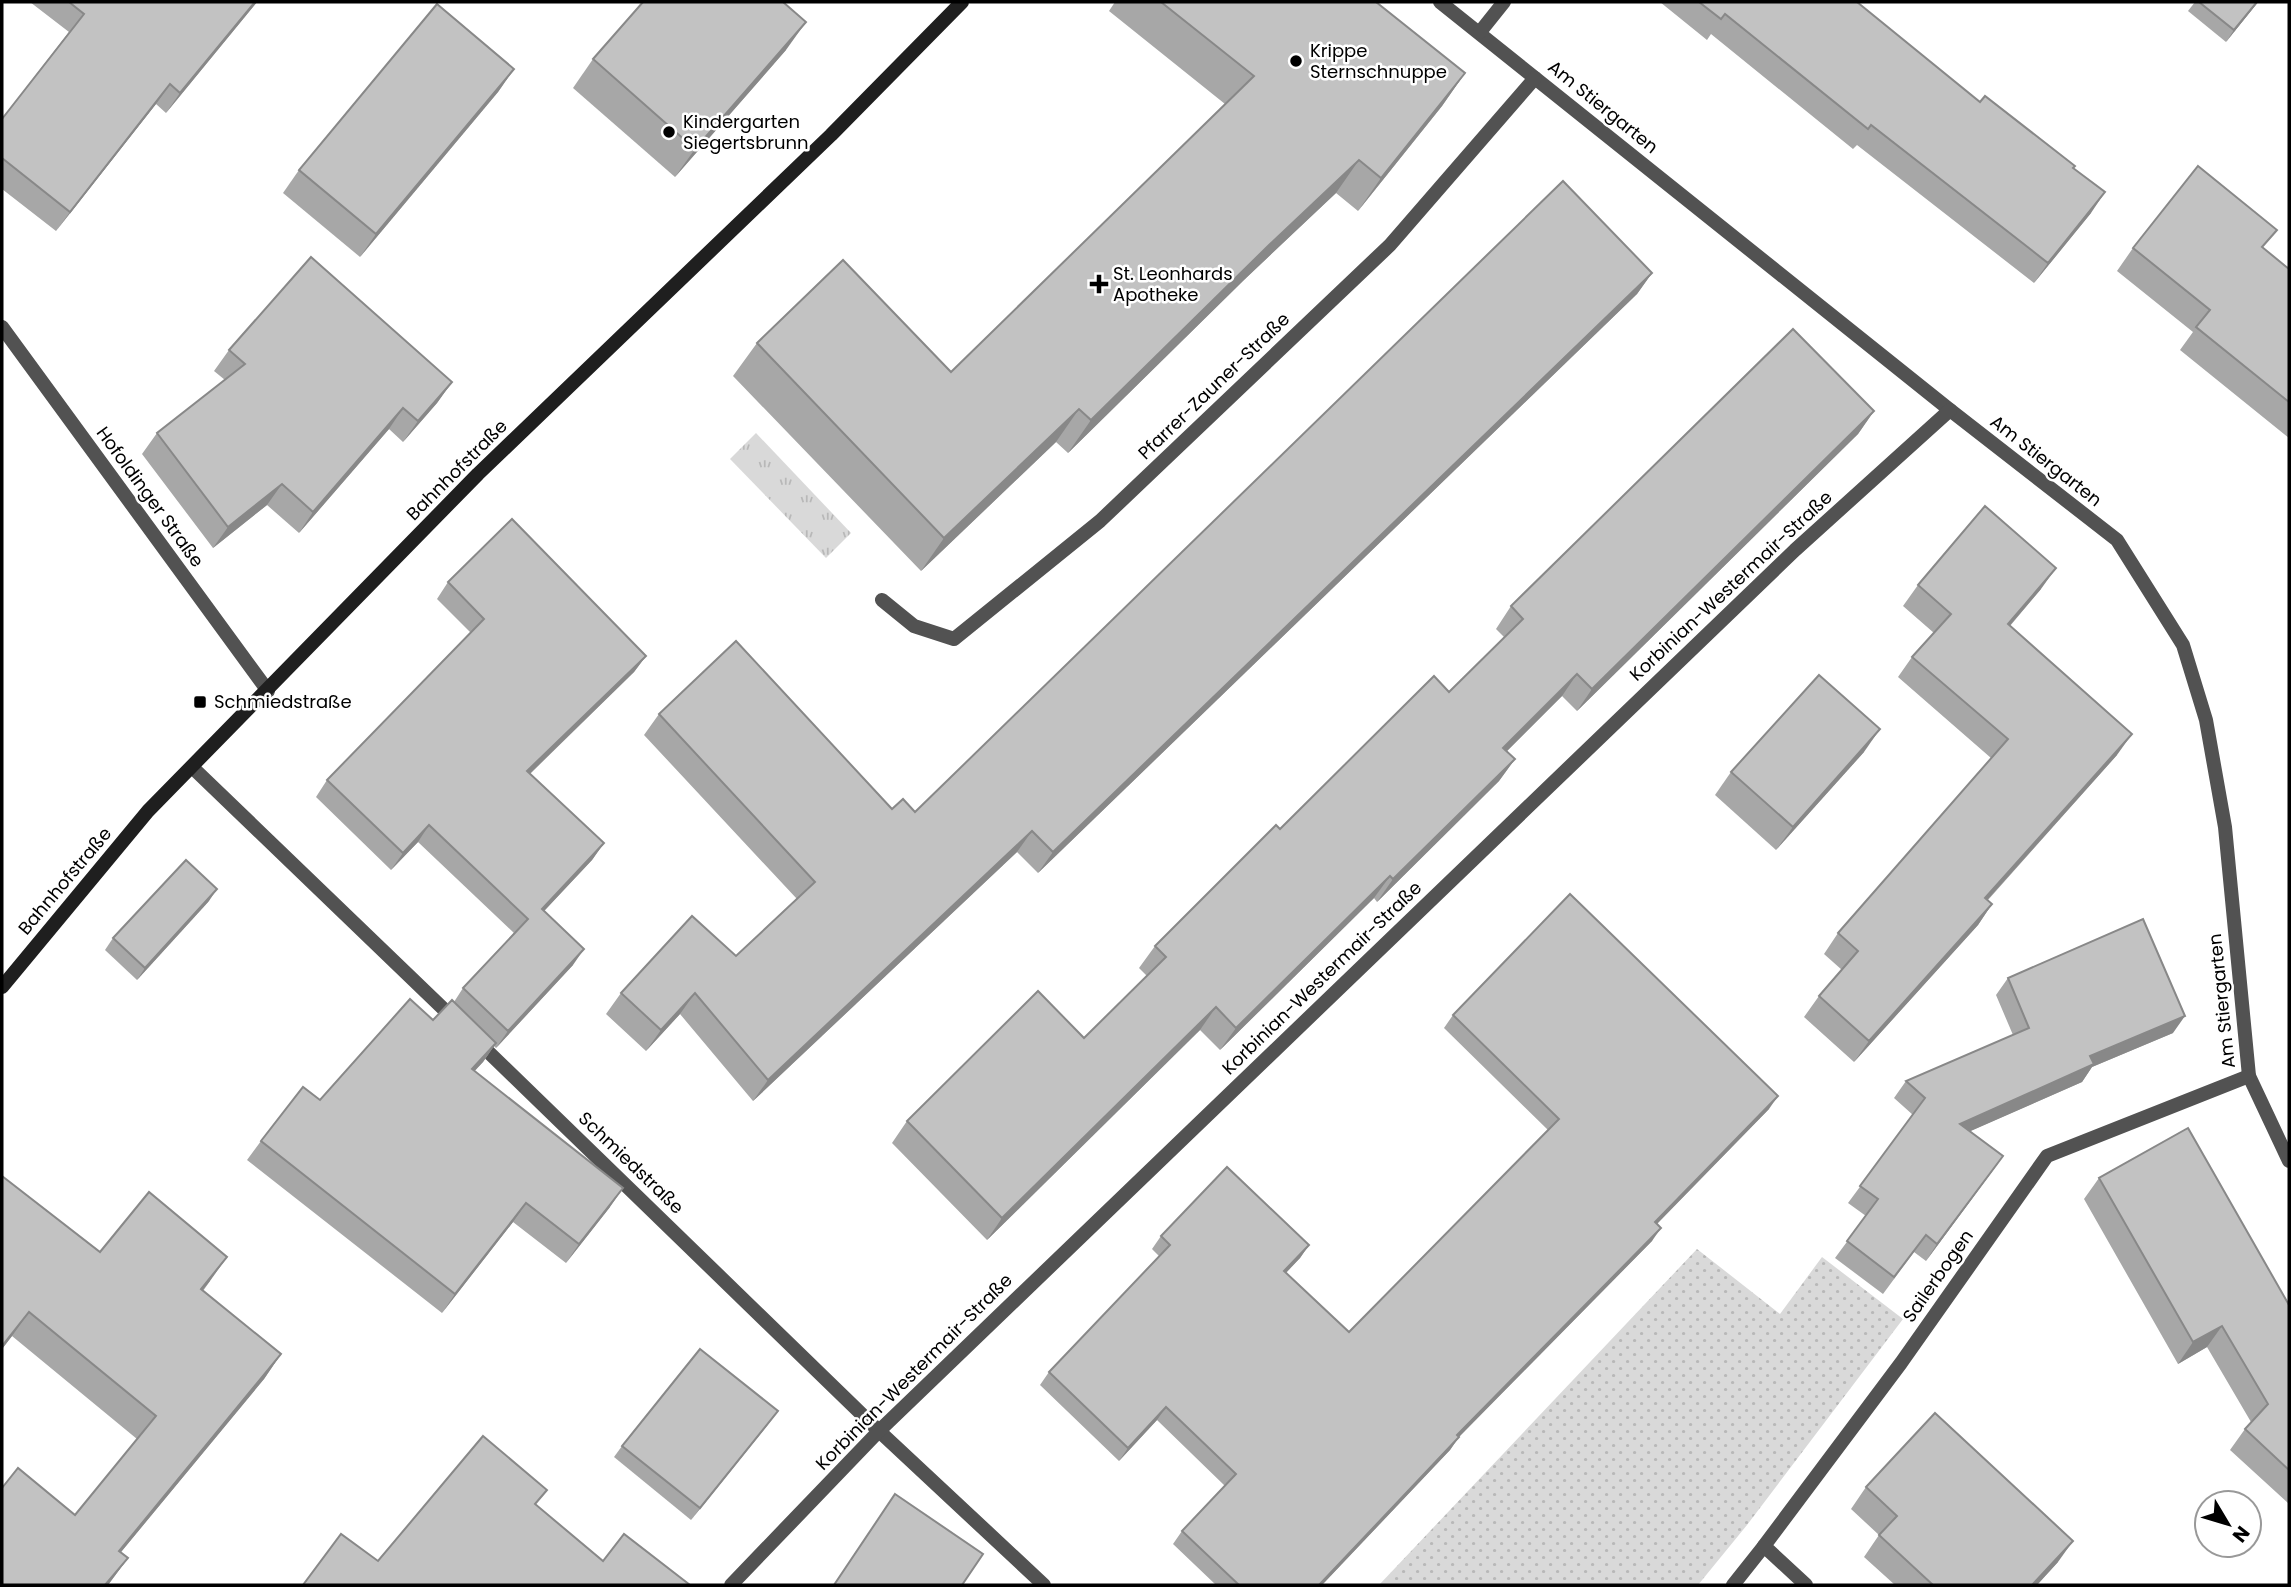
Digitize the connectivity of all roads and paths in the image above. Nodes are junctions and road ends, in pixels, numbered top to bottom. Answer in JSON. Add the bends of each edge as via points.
{"nodes":[{"id":1,"x":962,"y":2,"type":"edge"},
{"id":2,"x":1440,"y":2,"type":"edge"},
{"id":3,"x":1504,"y":2,"type":"edge"},
{"id":4,"x":1480,"y":32,"type":"junction"},
{"id":5,"x":1535,"y":78,"type":"junction"},
{"id":6,"x":2,"y":327,"type":"edge"},
{"id":7,"x":1950,"y":410,"type":"junction"},
{"id":8,"x":882,"y":600,"type":"dead end"},
{"id":9,"x":268,"y":691,"type":"junction"},
{"id":10,"x":192,"y":767,"type":"junction"},
{"id":11,"x":2,"y":986,"type":"edge"},
{"id":12,"x":2249,"y":1076,"type":"junction"},
{"id":13,"x":2289,"y":1161,"type":"edge"},
{"id":14,"x":879,"y":1430,"type":"junction"},
{"id":15,"x":1764,"y":1546,"type":"junction"},
{"id":16,"x":731,"y":1585,"type":"edge"},
{"id":17,"x":1044,"y":1585,"type":"edge"},
{"id":18,"x":1733,"y":1585,"type":"edge"},
{"id":19,"x":1807,"y":1585,"type":"edge"}],
"edges":[{"from":1,"to":9,"type":"street","name":"Bahnhofstraße","via":[[831,135],[478,474]]},
{"from":2,"to":4,"type":"street","name":"Am Stiergarten"},
{"from":3,"to":4,"type":"street"},
{"from":4,"to":5,"type":"street","name":"Am Stiergarten"},
{"from":5,"to":7,"type":"street","name":"Am Stiergarten"},
{"from":5,"to":8,"type":"street","name":"Pfarrer-Zauner-Straße","via":[[1390,245],[1100,521],[954,639],[914,626]]},
{"from":6,"to":9,"type":"street","name":"Hofoldinger Straße"},
{"from":7,"to":12,"type":"street","name":"Am Stiergarten","via":[[2117,540],[2183,645],[2206,720],[2225,827]]},
{"from":7,"to":14,"type":"street","name":"Korbinian-Westermair-Straße","via":[[1795,550]]},
{"from":9,"to":10,"type":"street","name":"Bahnhofstraße"},
{"from":10,"to":11,"type":"street","name":"Bahnhofstraße","via":[[148,811]]},
{"from":10,"to":14,"type":"street","name":"Schmiedstraße"},
{"from":12,"to":13,"type":"street","name":"Am Stiergarten"},
{"from":12,"to":15,"type":"street","name":"Sailerbogen","via":[[2047,1156]]},
{"from":14,"to":16,"type":"street","name":"Korbinian-Westermair-Straße"},
{"from":14,"to":17,"type":"street","name":"Schmiedstraße"},
{"from":15,"to":18,"type":"street","name":"Sailerbogen"},
{"from":15,"to":19,"type":"street"}]}
